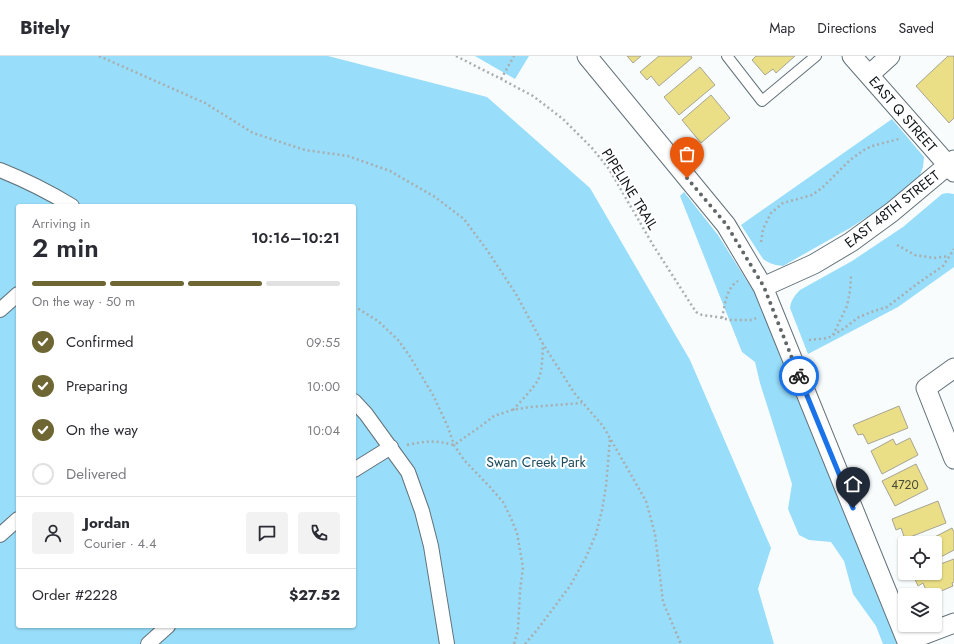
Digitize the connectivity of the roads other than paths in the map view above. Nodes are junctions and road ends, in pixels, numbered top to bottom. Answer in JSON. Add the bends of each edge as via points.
{"nodes":[{"id":1,"x":587,"y":56,"type":"edge"},
{"id":2,"x":727,"y":56,"type":"edge"},
{"id":3,"x":816,"y":56,"type":"edge"},
{"id":4,"x":852,"y":56,"type":"edge"},
{"id":5,"x":890,"y":56,"type":"edge"},
{"id":6,"x":869,"y":75,"type":"junction"},
{"id":7,"x":952,"y":166,"type":"edge"},
{"id":8,"x":0,"y":170,"type":"edge"},
{"id":9,"x":69,"y":204,"type":"edge"},
{"id":10,"x":764,"y":287,"type":"junction"},
{"id":11,"x":16,"y":296,"type":"edge"},
{"id":12,"x":0,"y":310,"type":"edge"},
{"id":13,"x":954,"y":368,"type":"edge"},
{"id":14,"x":356,"y":403,"type":"edge"},
{"id":15,"x":391,"y":448,"type":"junction"},
{"id":16,"x":954,"y":459,"type":"edge"},
{"id":17,"x":356,"y":469,"type":"edge"},
{"id":18,"x":16,"y":521,"type":"edge"},
{"id":19,"x":0,"y":535,"type":"edge"},
{"id":20,"x":954,"y":623,"type":"edge"},
{"id":21,"x":166,"y":628,"type":"edge"},
{"id":22,"x":444,"y":643,"type":"edge"},
{"id":23,"x":907,"y":643,"type":"edge"},
{"id":24,"x":148,"y":644,"type":"edge"}],
"edges":[{"from":1,"to":10,"type":"street","via":[[726,224]]},
{"from":2,"to":3,"type":"lane","via":[[762,101]]},
{"from":4,"to":6,"type":"street","name":"EAST Q STREET"},
{"from":5,"to":6,"type":"street"},
{"from":6,"to":7,"type":"street","name":"EAST Q STREET"},
{"from":7,"to":10,"type":"street","name":"EAST 48TH STREET","via":[[851,242],[814,264]]},
{"from":8,"to":9,"type":"street","via":[[19,177]]},
{"from":10,"to":23,"type":"street"},
{"from":11,"to":12,"type":"street"},
{"from":13,"to":16,"type":"street","via":[[926,388]]},
{"from":14,"to":15,"type":"street"},
{"from":15,"to":17,"type":"street"},
{"from":15,"to":22,"type":"street","via":[[408,472],[422,510],[431,546]]},
{"from":18,"to":19,"type":"street"},
{"from":20,"to":23,"type":"street"},
{"from":21,"to":24,"type":"street"}]}
